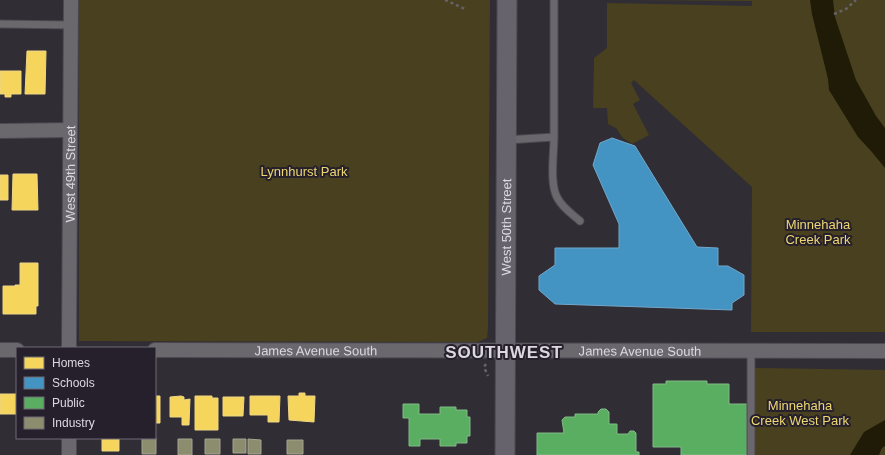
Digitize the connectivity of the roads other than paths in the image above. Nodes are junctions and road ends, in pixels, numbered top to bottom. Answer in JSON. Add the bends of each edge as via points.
{"nodes":[{"id":1,"x":71,"y":0,"type":"edge"},
{"id":2,"x":507,"y":0,"type":"edge"},
{"id":3,"x":554,"y":0,"type":"edge"},
{"id":4,"x":0,"y":24,"type":"edge"},
{"id":5,"x":71,"y":25,"type":"junction"},
{"id":6,"x":70,"y":130,"type":"junction"},
{"id":7,"x":0,"y":131,"type":"edge"},
{"id":8,"x":554,"y":137,"type":"junction"},
{"id":9,"x":506,"y":140,"type":"junction"},
{"id":10,"x":580,"y":221,"type":"dead end"},
{"id":11,"x":69,"y":347,"type":"edge"},
{"id":12,"x":0,"y":350,"type":"edge"},
{"id":13,"x":16,"y":350,"type":"edge"},
{"id":14,"x":156,"y":350,"type":"edge"},
{"id":15,"x":506,"y":350,"type":"junction"},
{"id":16,"x":751,"y":350,"type":"junction"},
{"id":17,"x":885,"y":351,"type":"edge"},
{"id":18,"x":69,"y":439,"type":"edge"},
{"id":19,"x":68,"y":455,"type":"edge"},
{"id":20,"x":505,"y":455,"type":"edge"},
{"id":21,"x":751,"y":455,"type":"edge"}],
"edges":[{"from":1,"to":5,"type":"street","name":"West 49th Street"},
{"from":2,"to":9,"type":"main road","name":"West 50th Street"},
{"from":3,"to":8,"type":"lane"},
{"from":4,"to":5,"type":"lane"},
{"from":5,"to":6,"type":"street","name":"West 49th Street"},
{"from":6,"to":7,"type":"street"},
{"from":6,"to":11,"type":"street","name":"West 49th Street"},
{"from":8,"to":9,"type":"lane"},
{"from":8,"to":10,"type":"lane","via":[[553,184],[557,198]]},
{"from":9,"to":15,"type":"main road","name":"West 50th Street"},
{"from":12,"to":13,"type":"street"},
{"from":14,"to":15,"type":"street","name":"James Avenue South"},
{"from":15,"to":16,"type":"street","name":"James Avenue South"},
{"from":15,"to":20,"type":"main road","name":"West 50th Street"},
{"from":16,"to":17,"type":"street","name":"James Avenue South"},
{"from":16,"to":21,"type":"lane"},
{"from":18,"to":19,"type":"street"}]}
